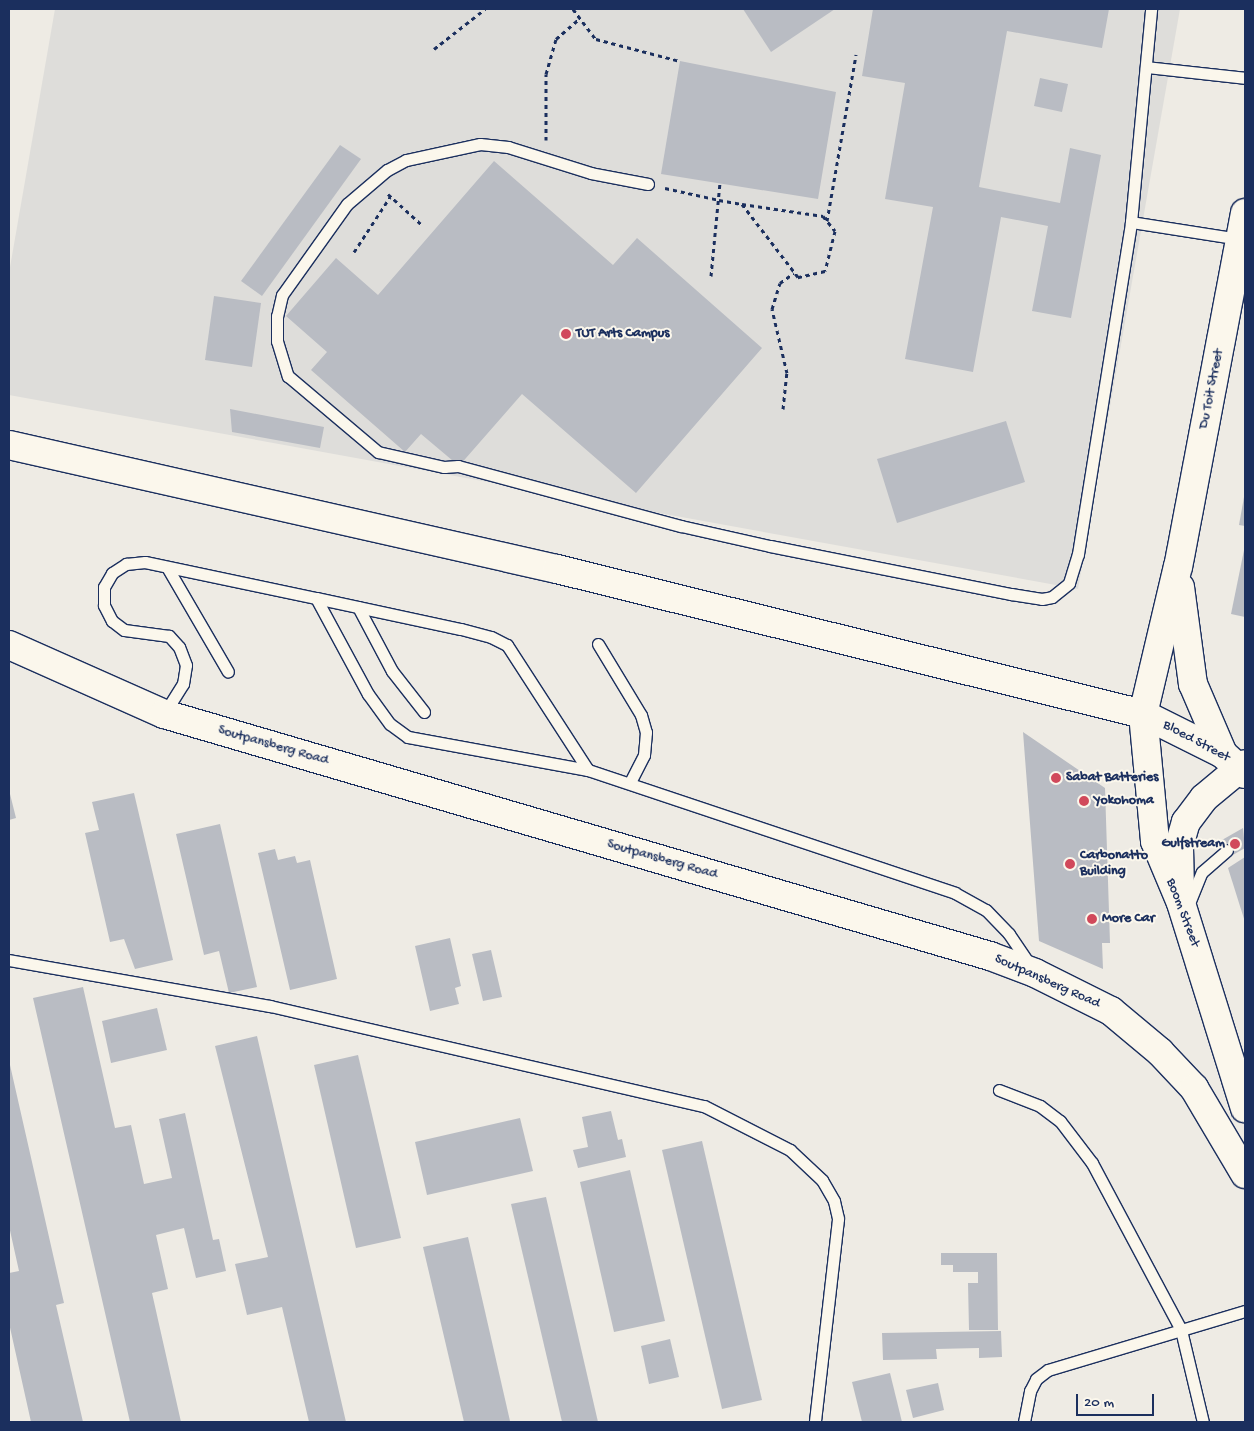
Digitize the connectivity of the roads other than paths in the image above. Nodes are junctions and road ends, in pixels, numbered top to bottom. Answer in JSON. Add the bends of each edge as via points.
{"nodes":[{"id":1,"x":1151,"y":9,"type":"edge"},
{"id":2,"x":1146,"y":67,"type":"junction"},
{"id":3,"x":1245,"y":78,"type":"edge"},
{"id":4,"x":648,"y":184,"type":"road end"},
{"id":5,"x":1245,"y":212,"type":"edge"},
{"id":6,"x":1131,"y":222,"type":"junction"},
{"id":7,"x":1241,"y":239,"type":"junction"},
{"id":8,"x":9,"y":445,"type":"edge"},
{"id":9,"x":1178,"y":566,"type":"junction"},
{"id":10,"x":166,"y":567,"type":"junction"},
{"id":11,"x":316,"y":598,"type":"junction"},
{"id":12,"x":358,"y":607,"type":"junction"},
{"id":13,"x":598,"y":644,"type":"dead end"},
{"id":14,"x":9,"y":645,"type":"edge"},
{"id":15,"x":228,"y":672,"type":"dead end"},
{"id":16,"x":424,"y":712,"type":"dead end"},
{"id":17,"x":164,"y":714,"type":"junction"},
{"id":18,"x":1143,"y":714,"type":"junction"},
{"id":19,"x":1238,"y":765,"type":"edge"},
{"id":20,"x":588,"y":770,"type":"junction"},
{"id":21,"x":630,"y":782,"type":"junction"},
{"id":22,"x":1227,"y":850,"type":"dead end"},
{"id":23,"x":1184,"y":911,"type":"junction"},
{"id":24,"x":9,"y":960,"type":"edge"},
{"id":25,"x":1035,"y":973,"type":"junction"},
{"id":26,"x":999,"y":1090,"type":"dead end"},
{"id":27,"x":1245,"y":1108,"type":"edge"},
{"id":28,"x":1245,"y":1174,"type":"edge"},
{"id":29,"x":1245,"y":1311,"type":"edge"},
{"id":30,"x":1181,"y":1330,"type":"junction"},
{"id":31,"x":815,"y":1422,"type":"edge"},
{"id":32,"x":1024,"y":1422,"type":"edge"},
{"id":33,"x":1203,"y":1422,"type":"edge"}],
"edges":[{"from":1,"to":2,"type":"lane"},
{"from":2,"to":3,"type":"lane"},
{"from":2,"to":6,"type":"lane"},
{"from":4,"to":6,"type":"lane","via":[[591,173],[508,147],[480,144],[406,160],[373,179],[347,204],[282,295],[277,316],[277,341],[288,376],[378,452],[444,467],[458,466],[681,526],[1042,599],[1056,594],[1069,583],[1078,554]]},
{"from":5,"to":7,"type":"main road","name":"Du Toit Street"},
{"from":6,"to":7,"type":"lane"},
{"from":7,"to":9,"type":"main road","name":"Du Toit Street"},
{"from":8,"to":18,"type":"main road","via":[[557,569]]},
{"from":9,"to":18,"type":"main road","name":"Du Toit Street"},
{"from":9,"to":19,"type":"main road","name":"Du Toit Street","via":[[1193,684]]},
{"from":10,"to":11,"type":"lane"},
{"from":10,"to":15,"type":"lane"},
{"from":10,"to":17,"type":"lane","via":[[145,562],[126,564],[112,573],[104,587],[104,605],[112,621],[124,630],[168,636],[179,647],[186,665],[182,684]]},
{"from":11,"to":12,"type":"lane"},
{"from":11,"to":20,"type":"lane","via":[[368,694],[390,724],[408,737]]},
{"from":12,"to":16,"type":"lane","via":[[392,671]]},
{"from":12,"to":20,"type":"lane","via":[[490,637],[507,646]]},
{"from":13,"to":21,"type":"lane","via":[[641,715],[646,732],[644,755]]},
{"from":14,"to":17,"type":"main road","name":"Soutpansberg Road"},
{"from":17,"to":25,"type":"main road","name":"Soutpansberg Road","via":[[990,956]]},
{"from":18,"to":19,"type":"main road","name":"Bloed Street"},
{"from":18,"to":23,"type":"main road","name":"Boom Street","via":[[1155,841]]},
{"from":19,"to":23,"type":"main road","via":[[1204,798],[1186,822],[1179,846]]},
{"from":20,"to":21,"type":"lane"},
{"from":21,"to":25,"type":"lane","via":[[955,893],[986,910],[1009,934]]},
{"from":22,"to":23,"type":"lane","via":[[1212,861],[1199,878]]},
{"from":23,"to":27,"type":"main road","name":"Boom Street"},
{"from":24,"to":31,"type":"lane","via":[[270,1006],[704,1106],[790,1150],[822,1180],[834,1202],[838,1219]]},
{"from":25,"to":28,"type":"main road","name":"Soutpansberg Road","via":[[1110,1011],[1160,1052],[1194,1088]]},
{"from":26,"to":30,"type":"lane","via":[[1040,1106],[1060,1121],[1074,1139],[1092,1164]]},
{"from":29,"to":30,"type":"lane"},
{"from":30,"to":32,"type":"lane","via":[[1048,1370],[1036,1379],[1030,1391]]},
{"from":30,"to":33,"type":"lane"}]}
